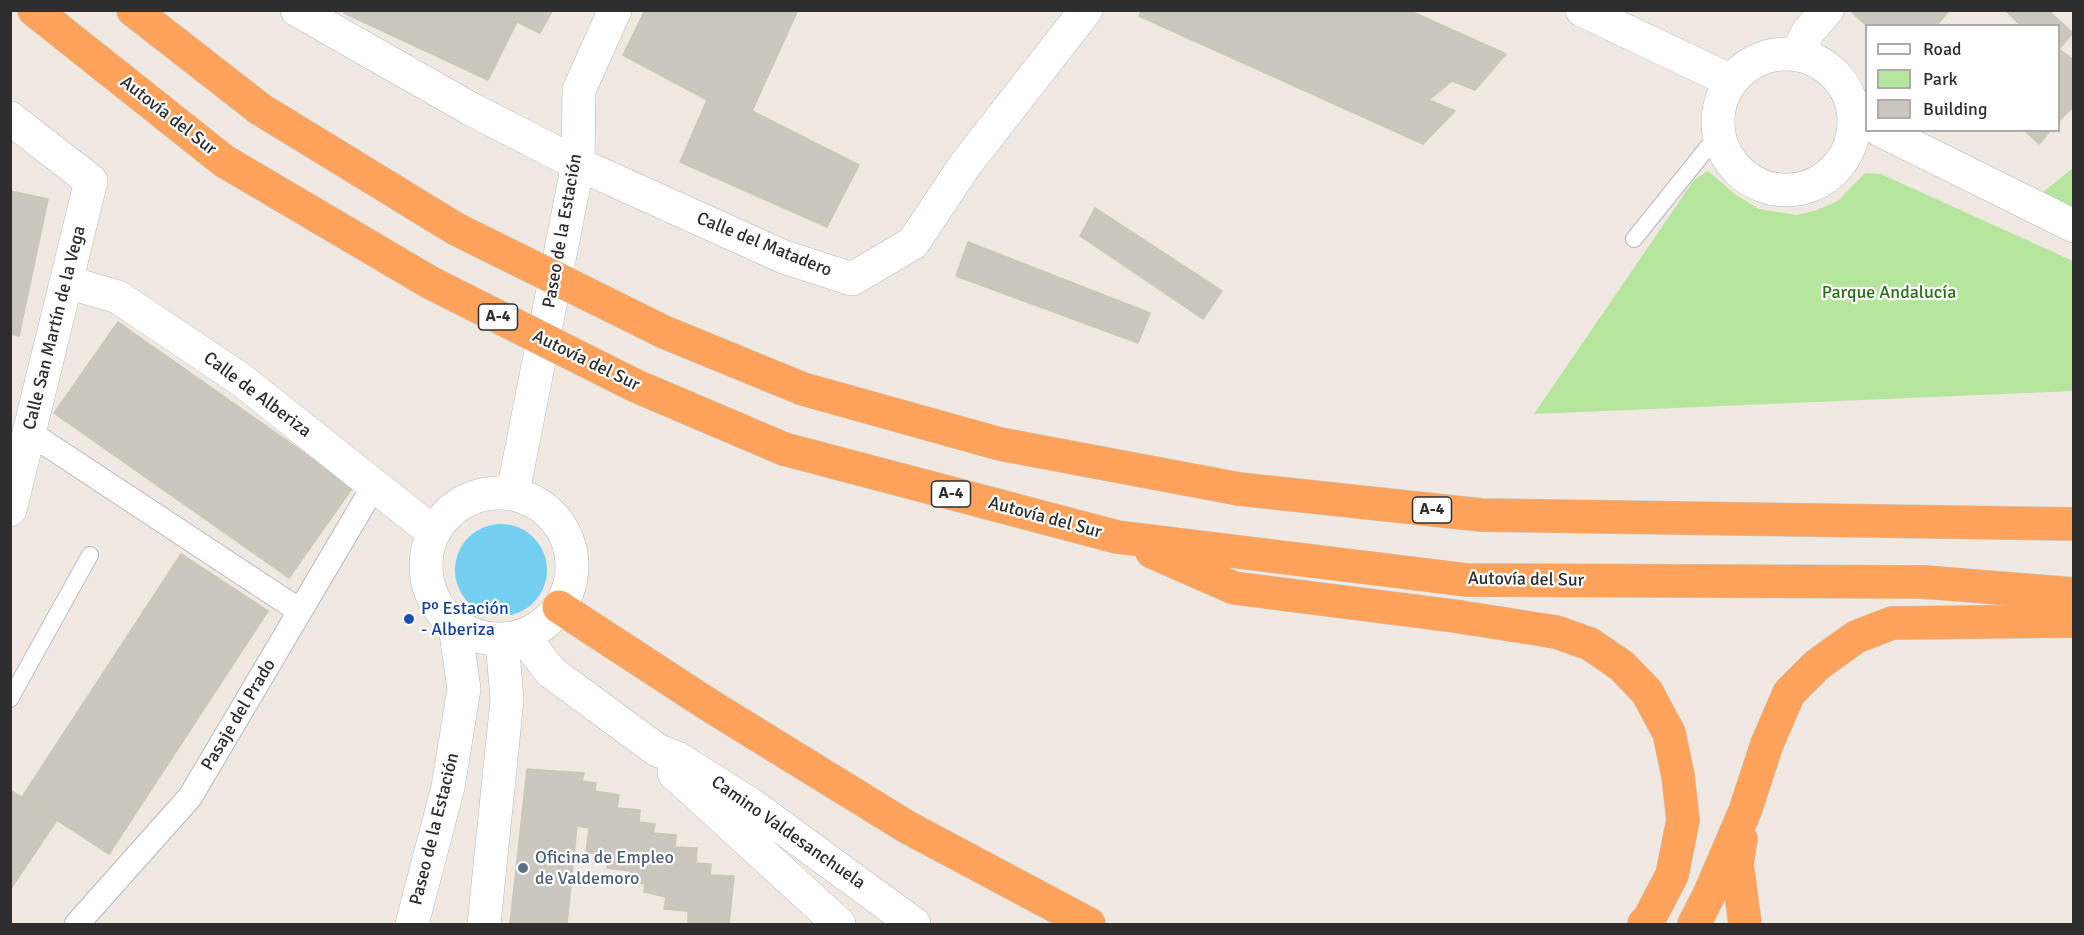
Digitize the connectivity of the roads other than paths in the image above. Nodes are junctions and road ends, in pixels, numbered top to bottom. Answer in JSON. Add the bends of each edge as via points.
{"nodes":[{"id":1,"x":34,"y":10,"type":"edge"},
{"id":2,"x":133,"y":10,"type":"edge"},
{"id":3,"x":297,"y":10,"type":"edge"},
{"id":4,"x":615,"y":10,"type":"edge"},
{"id":5,"x":1086,"y":10,"type":"edge"},
{"id":6,"x":1582,"y":10,"type":"edge"},
{"id":7,"x":1827,"y":10,"type":"edge"},
{"id":8,"x":1797,"y":54,"type":"junction"},
{"id":9,"x":1731,"y":81,"type":"junction"},
{"id":10,"x":10,"y":118,"type":"edge"},
{"id":11,"x":1865,"y":121,"type":"edge"},
{"id":12,"x":1717,"y":126,"type":"junction"},
{"id":13,"x":1865,"y":126,"type":"edge"},
{"id":14,"x":1883,"y":132,"type":"edge"},
{"id":15,"x":578,"y":164,"type":"junction"},
{"id":16,"x":2073,"y":226,"type":"edge"},
{"id":17,"x":1634,"y":239,"type":"dead end"},
{"id":18,"x":67,"y":282,"type":"junction"},
{"id":19,"x":30,"y":433,"type":"junction"},
{"id":20,"x":375,"y":486,"type":"junction"},
{"id":21,"x":513,"y":492,"type":"junction"},
{"id":22,"x":10,"y":510,"type":"edge"},
{"id":23,"x":2073,"y":525,"type":"edge"},
{"id":24,"x":433,"y":532,"type":"junction"},
{"id":25,"x":1117,"y":537,"type":"junction"},
{"id":26,"x":90,"y":555,"type":"dead end"},
{"id":27,"x":2073,"y":594,"type":"edge"},
{"id":28,"x":559,"y":607,"type":"junction"},
{"id":29,"x":300,"y":611,"type":"junction"},
{"id":30,"x":2073,"y":621,"type":"edge"},
{"id":31,"x":455,"y":626,"type":"junction"},
{"id":32,"x":512,"y":638,"type":"junction"},
{"id":33,"x":10,"y":699,"type":"edge"},
{"id":34,"x":657,"y":750,"type":"junction"},
{"id":35,"x":1745,"y":811,"type":"junction"},
{"id":36,"x":424,"y":873,"type":"junction"},
{"id":37,"x":913,"y":923,"type":"edge"},
{"id":38,"x":78,"y":924,"type":"edge"},
{"id":39,"x":388,"y":924,"type":"edge"},
{"id":40,"x":412,"y":924,"type":"edge"},
{"id":41,"x":484,"y":924,"type":"edge"},
{"id":42,"x":838,"y":924,"type":"edge"},
{"id":43,"x":1089,"y":924,"type":"edge"},
{"id":44,"x":1644,"y":924,"type":"edge"},
{"id":45,"x":1694,"y":924,"type":"edge"},
{"id":46,"x":1745,"y":924,"type":"edge"}],
"edges":[{"from":1,"to":25,"type":"highway","name":"Autovía del Sur","number":"A-4","bridge":true,"via":[[224,161],[431,283],[636,386],[784,449]]},
{"from":2,"to":23,"type":"highway","number":"A-4","bridge":true,"via":[[260,109],[456,229],[664,332],[803,389],[1000,444],[1239,489],[1470,514]]},
{"from":3,"to":15,"type":"street","name":"Calle del Matadero","via":[[471,109]]},
{"from":4,"to":15,"type":"street","name":"Paseo de la Estación","via":[[579,90]]},
{"from":5,"to":15,"type":"street","name":"Calle del Matadero","via":[[965,165],[913,243],[852,279],[784,257]]},
{"from":6,"to":9,"type":"street"},
{"from":7,"to":8,"type":"street","via":[[1808,32]]},
{"from":8,"to":9,"type":"street","via":[[1764,57]]},
{"from":8,"to":11,"type":"street","via":[[1830,69]]},
{"from":9,"to":12,"type":"street","via":[[1720,103]]},
{"from":10,"to":18,"type":"street","name":"Calle San Martín de la Vega","via":[[90,181]]},
{"from":12,"to":13,"type":"street","via":[[1727,159],[1746,179],[1768,189],[1792,191],[1828,177],[1844,159],[1854,134]]},
{"from":12,"to":17,"type":"lane","via":[[1712,142]]},
{"from":14,"to":16,"type":"street"},
{"from":15,"to":21,"type":"street","name":"Paseo de la Estación"},
{"from":18,"to":19,"type":"street","name":"Calle San Martín de la Vega"},
{"from":18,"to":20,"type":"street","name":"Calle de Alberiza","via":[[118,297],[240,380]]},
{"from":19,"to":22,"type":"street","name":"Calle San Martín de la Vega"},
{"from":19,"to":29,"type":"street"},
{"from":20,"to":24,"type":"street","name":"Calle de Alberiza"},
{"from":20,"to":29,"type":"street","name":"Pasaje del Prado"},
{"from":21,"to":24,"type":"street","via":[[476,495],[449,511]]},
{"from":21,"to":28,"type":"street","via":[[546,508],[560,522],[570,546],[573,567]]},
{"from":24,"to":31,"type":"street","via":[[427,547],[425,573],[432,600]]},
{"from":25,"to":27,"type":"highway","name":"Autovía del Sur","number":"A-4","via":[[1467,580],[1924,582]]},
{"from":25,"to":44,"type":"highway","via":[[1234,588],[1556,632],[1590,644],[1622,666],[1647,692],[1669,733],[1683,820],[1672,875]]},
{"from":26,"to":33,"type":"lane"},
{"from":28,"to":32,"type":"street","via":[[542,625]]},
{"from":28,"to":43,"type":"highway","via":[[907,827]]},
{"from":29,"to":38,"type":"street","name":"Pasaje del Prado","via":[[190,797]]},
{"from":30,"to":35,"type":"highway","via":[[1892,623],[1856,637],[1817,665],[1789,693]]},
{"from":31,"to":32,"type":"street","via":[[479,637]]},
{"from":31,"to":36,"type":"street","name":"Paseo de la Estación","via":[[464,689],[448,787]]},
{"from":32,"to":34,"type":"street","name":"Camino Valdesanchuela","via":[[551,672]]},
{"from":32,"to":41,"type":"street"},
{"from":34,"to":37,"type":"street","name":"Camino Valdesanchuela","via":[[677,758],[753,806]]},
{"from":34,"to":42,"type":"street","name":"Camino Valdesanchuela","via":[[670,769]]},
{"from":35,"to":45,"type":"highway"},
{"from":35,"to":46,"type":"highway","via":[[1737,863]]},
{"from":36,"to":39,"type":"street"},
{"from":36,"to":40,"type":"street","name":"Paseo de la Estación"},
{"from":37,"to":42,"type":"street","via":[[883,910],[861,911]]}]}
